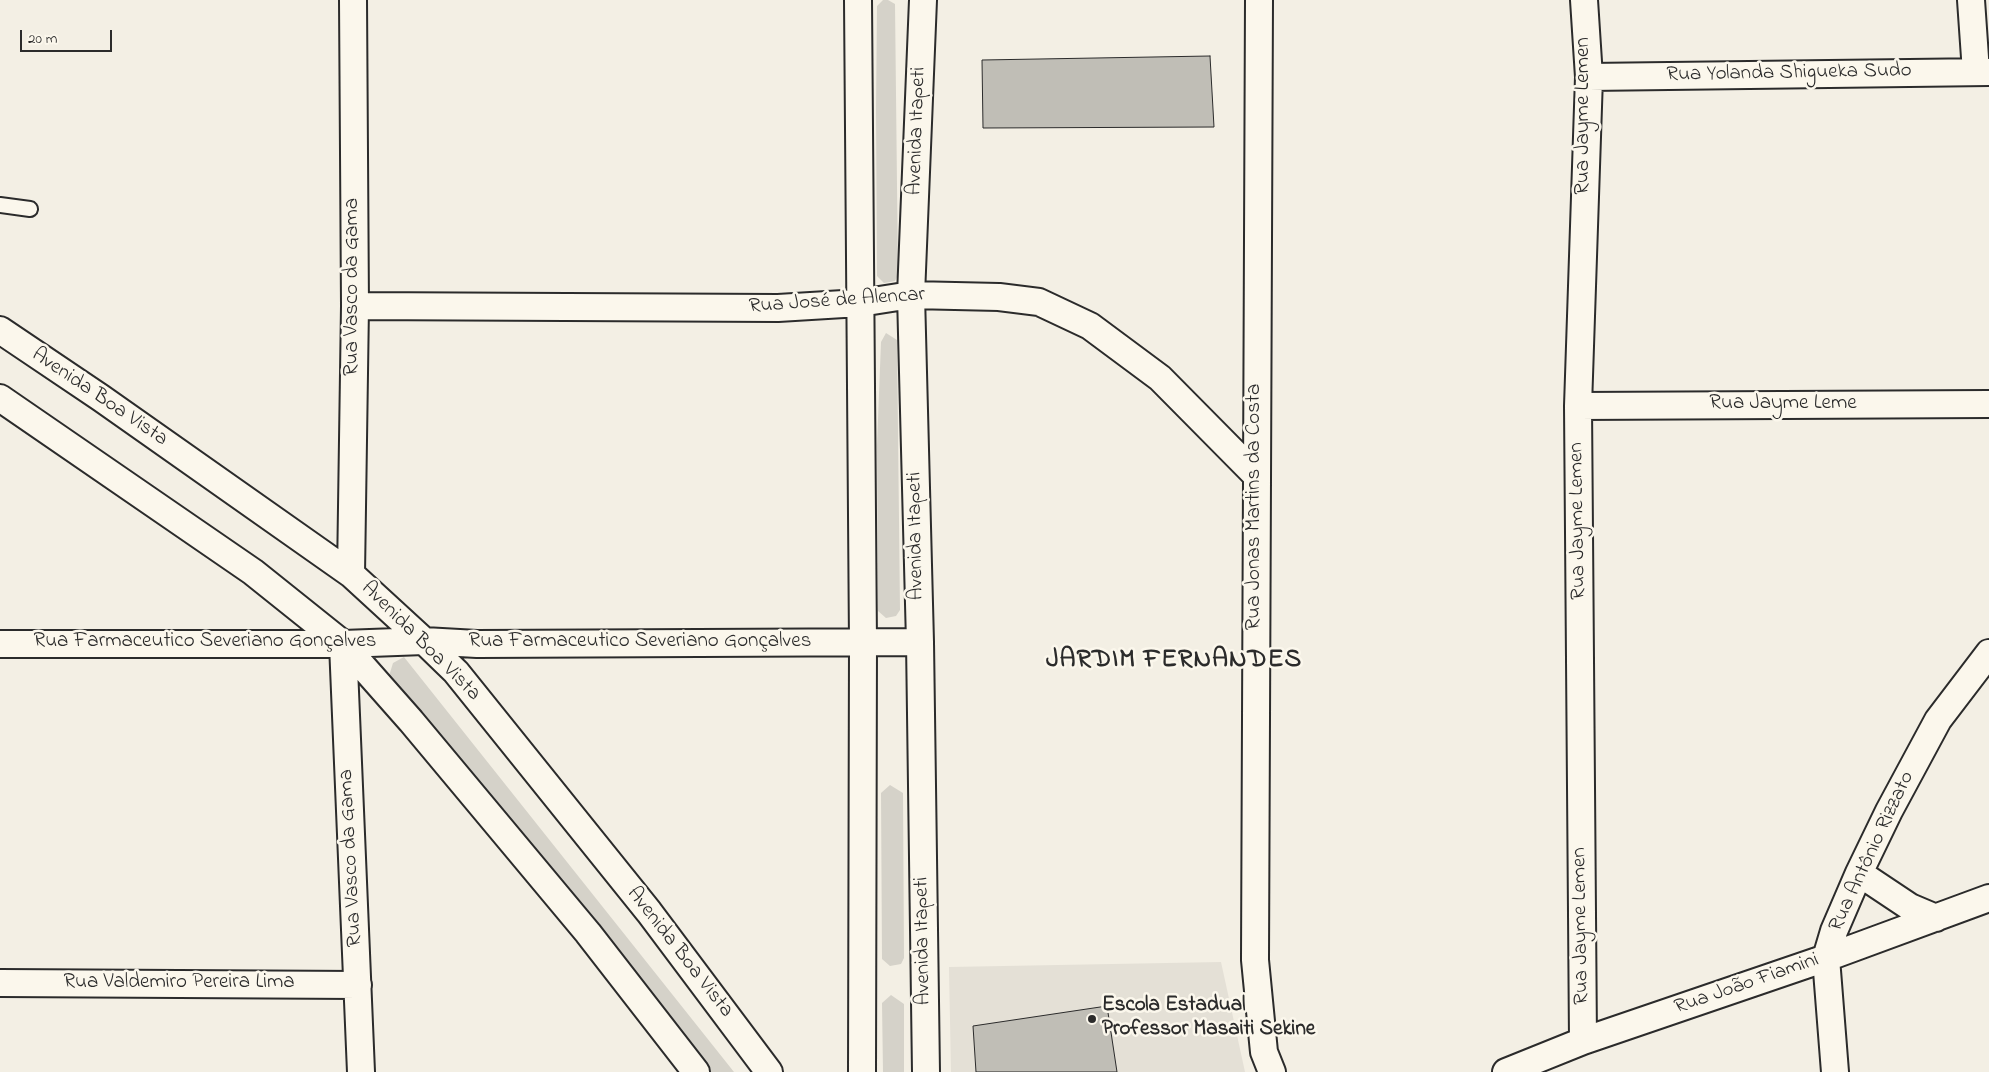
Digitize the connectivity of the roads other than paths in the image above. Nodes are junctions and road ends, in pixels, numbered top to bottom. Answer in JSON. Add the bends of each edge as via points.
{"nodes":[{"id":1,"x":353,"y":0,"type":"edge"},
{"id":2,"x":858,"y":0,"type":"edge"},
{"id":3,"x":923,"y":0,"type":"edge"},
{"id":4,"x":1259,"y":0,"type":"edge"},
{"id":5,"x":1584,"y":0,"type":"edge"},
{"id":6,"x":1971,"y":0,"type":"edge"},
{"id":7,"x":1982,"y":72,"type":"edge"},
{"id":8,"x":1589,"y":77,"type":"junction"},
{"id":9,"x":0,"y":205,"type":"edge"},
{"id":10,"x":30,"y":209,"type":"dead end"},
{"id":11,"x":911,"y":295,"type":"junction"},
{"id":12,"x":860,"y":303,"type":"junction"},
{"id":13,"x":355,"y":306,"type":"junction"},
{"id":14,"x":0,"y":330,"type":"edge"},
{"id":15,"x":0,"y":398,"type":"edge"},
{"id":16,"x":1989,"y":404,"type":"edge"},
{"id":17,"x":1578,"y":406,"type":"junction"},
{"id":18,"x":1256,"y":475,"type":"junction"},
{"id":19,"x":351,"y":574,"type":"junction"},
{"id":20,"x":424,"y":641,"type":"junction"},
{"id":21,"x":920,"y":642,"type":"junction"},
{"id":22,"x":863,"y":643,"type":"junction"},
{"id":23,"x":0,"y":644,"type":"edge"},
{"id":24,"x":343,"y":644,"type":"junction"},
{"id":25,"x":1989,"y":653,"type":"edge"},
{"id":26,"x":1858,"y":873,"type":"junction"},
{"id":27,"x":1989,"y":898,"type":"edge"},
{"id":28,"x":1936,"y":918,"type":"junction"},
{"id":29,"x":1826,"y":958,"type":"junction"},
{"id":30,"x":0,"y":983,"type":"edge"},
{"id":31,"x":358,"y":986,"type":"junction"},
{"id":32,"x":1583,"y":1041,"type":"junction"},
{"id":33,"x":361,"y":1072,"type":"edge"},
{"id":34,"x":696,"y":1072,"type":"edge"},
{"id":35,"x":769,"y":1072,"type":"edge"},
{"id":36,"x":862,"y":1072,"type":"edge"},
{"id":37,"x":926,"y":1072,"type":"edge"},
{"id":38,"x":1272,"y":1072,"type":"edge"},
{"id":39,"x":1506,"y":1072,"type":"edge"},
{"id":40,"x":1835,"y":1072,"type":"edge"}],
"edges":[{"from":1,"to":13,"type":"street","name":"Rua Vasco da Gama"},
{"from":2,"to":12,"type":"street"},
{"from":3,"to":11,"type":"street","name":"Avenida Itapeti"},
{"from":4,"to":18,"type":"street","name":"Rua Jonas Martins da Costa"},
{"from":5,"to":8,"type":"street","name":"Rua Jayme Lemen"},
{"from":6,"to":7,"type":"street"},
{"from":7,"to":8,"type":"street","name":"Rua Yolanda Shigueka Sudo"},
{"from":8,"to":17,"type":"street","name":"Rua Jayme Lemen"},
{"from":9,"to":10,"type":"lane"},
{"from":11,"to":12,"type":"street","name":"Rua José de Alencar"},
{"from":11,"to":18,"type":"street","name":"Rua José de Alencar","via":[[999,297],[1039,302],[1090,326],[1160,378]]},
{"from":11,"to":21,"type":"street","name":"Avenida Itapeti"},
{"from":12,"to":13,"type":"street","name":"Rua José de Alencar","via":[[778,308]]},
{"from":12,"to":22,"type":"street"},
{"from":13,"to":19,"type":"street","name":"Rua Vasco da Gama"},
{"from":14,"to":19,"type":"street","name":"Avenida Boa Vista"},
{"from":15,"to":24,"type":"street","via":[[253,572]]},
{"from":16,"to":17,"type":"street","name":"Rua Jayme Leme"},
{"from":17,"to":32,"type":"street","name":"Rua Jayme Lemen"},
{"from":18,"to":38,"type":"street","name":"Rua Jonas Martins da Costa","via":[[1254,960],[1264,1052]]},
{"from":19,"to":20,"type":"street","name":"Avenida Boa Vista"},
{"from":20,"to":22,"type":"street","name":"Rua Farmaceutico Severiano Gonçalves","via":[[477,644]]},
{"from":20,"to":24,"type":"street","name":"Rua Farmaceutico Severiano Gonçalves"},
{"from":20,"to":35,"type":"street","name":"Avenida Boa Vista","via":[[456,672],[642,905]]},
{"from":21,"to":22,"type":"street","name":"Rua Farmaceutico Severiano Gonçalves"},
{"from":21,"to":37,"type":"street","name":"Avenida Itapeti"},
{"from":22,"to":36,"type":"street"},
{"from":23,"to":24,"type":"street","name":"Rua Farmaceutico Severiano Gonçalves"},
{"from":24,"to":31,"type":"street","name":"Rua Vasco da Gama"},
{"from":24,"to":34,"type":"street","via":[[588,933]]},
{"from":25,"to":26,"type":"street","name":"Rua Antônio Rizzato","via":[[1938,720]]},
{"from":26,"to":28,"type":"street","via":[[1910,907]]},
{"from":26,"to":29,"type":"street","name":"Rua Antônio Rizzato"},
{"from":27,"to":28,"type":"street","name":"Rua João Fiamini"},
{"from":28,"to":29,"type":"street","name":"Rua João Fiamini"},
{"from":29,"to":32,"type":"street","name":"Rua João Fiamini"},
{"from":29,"to":40,"type":"street","name":"Rua Antônio Rizzato"},
{"from":30,"to":31,"type":"street","name":"Rua Valdemiro Pereira Lima"},
{"from":31,"to":33,"type":"street","name":"Rua Vasco da Gama"},
{"from":32,"to":39,"type":"street","name":"Rua João Fiamini"}]}
